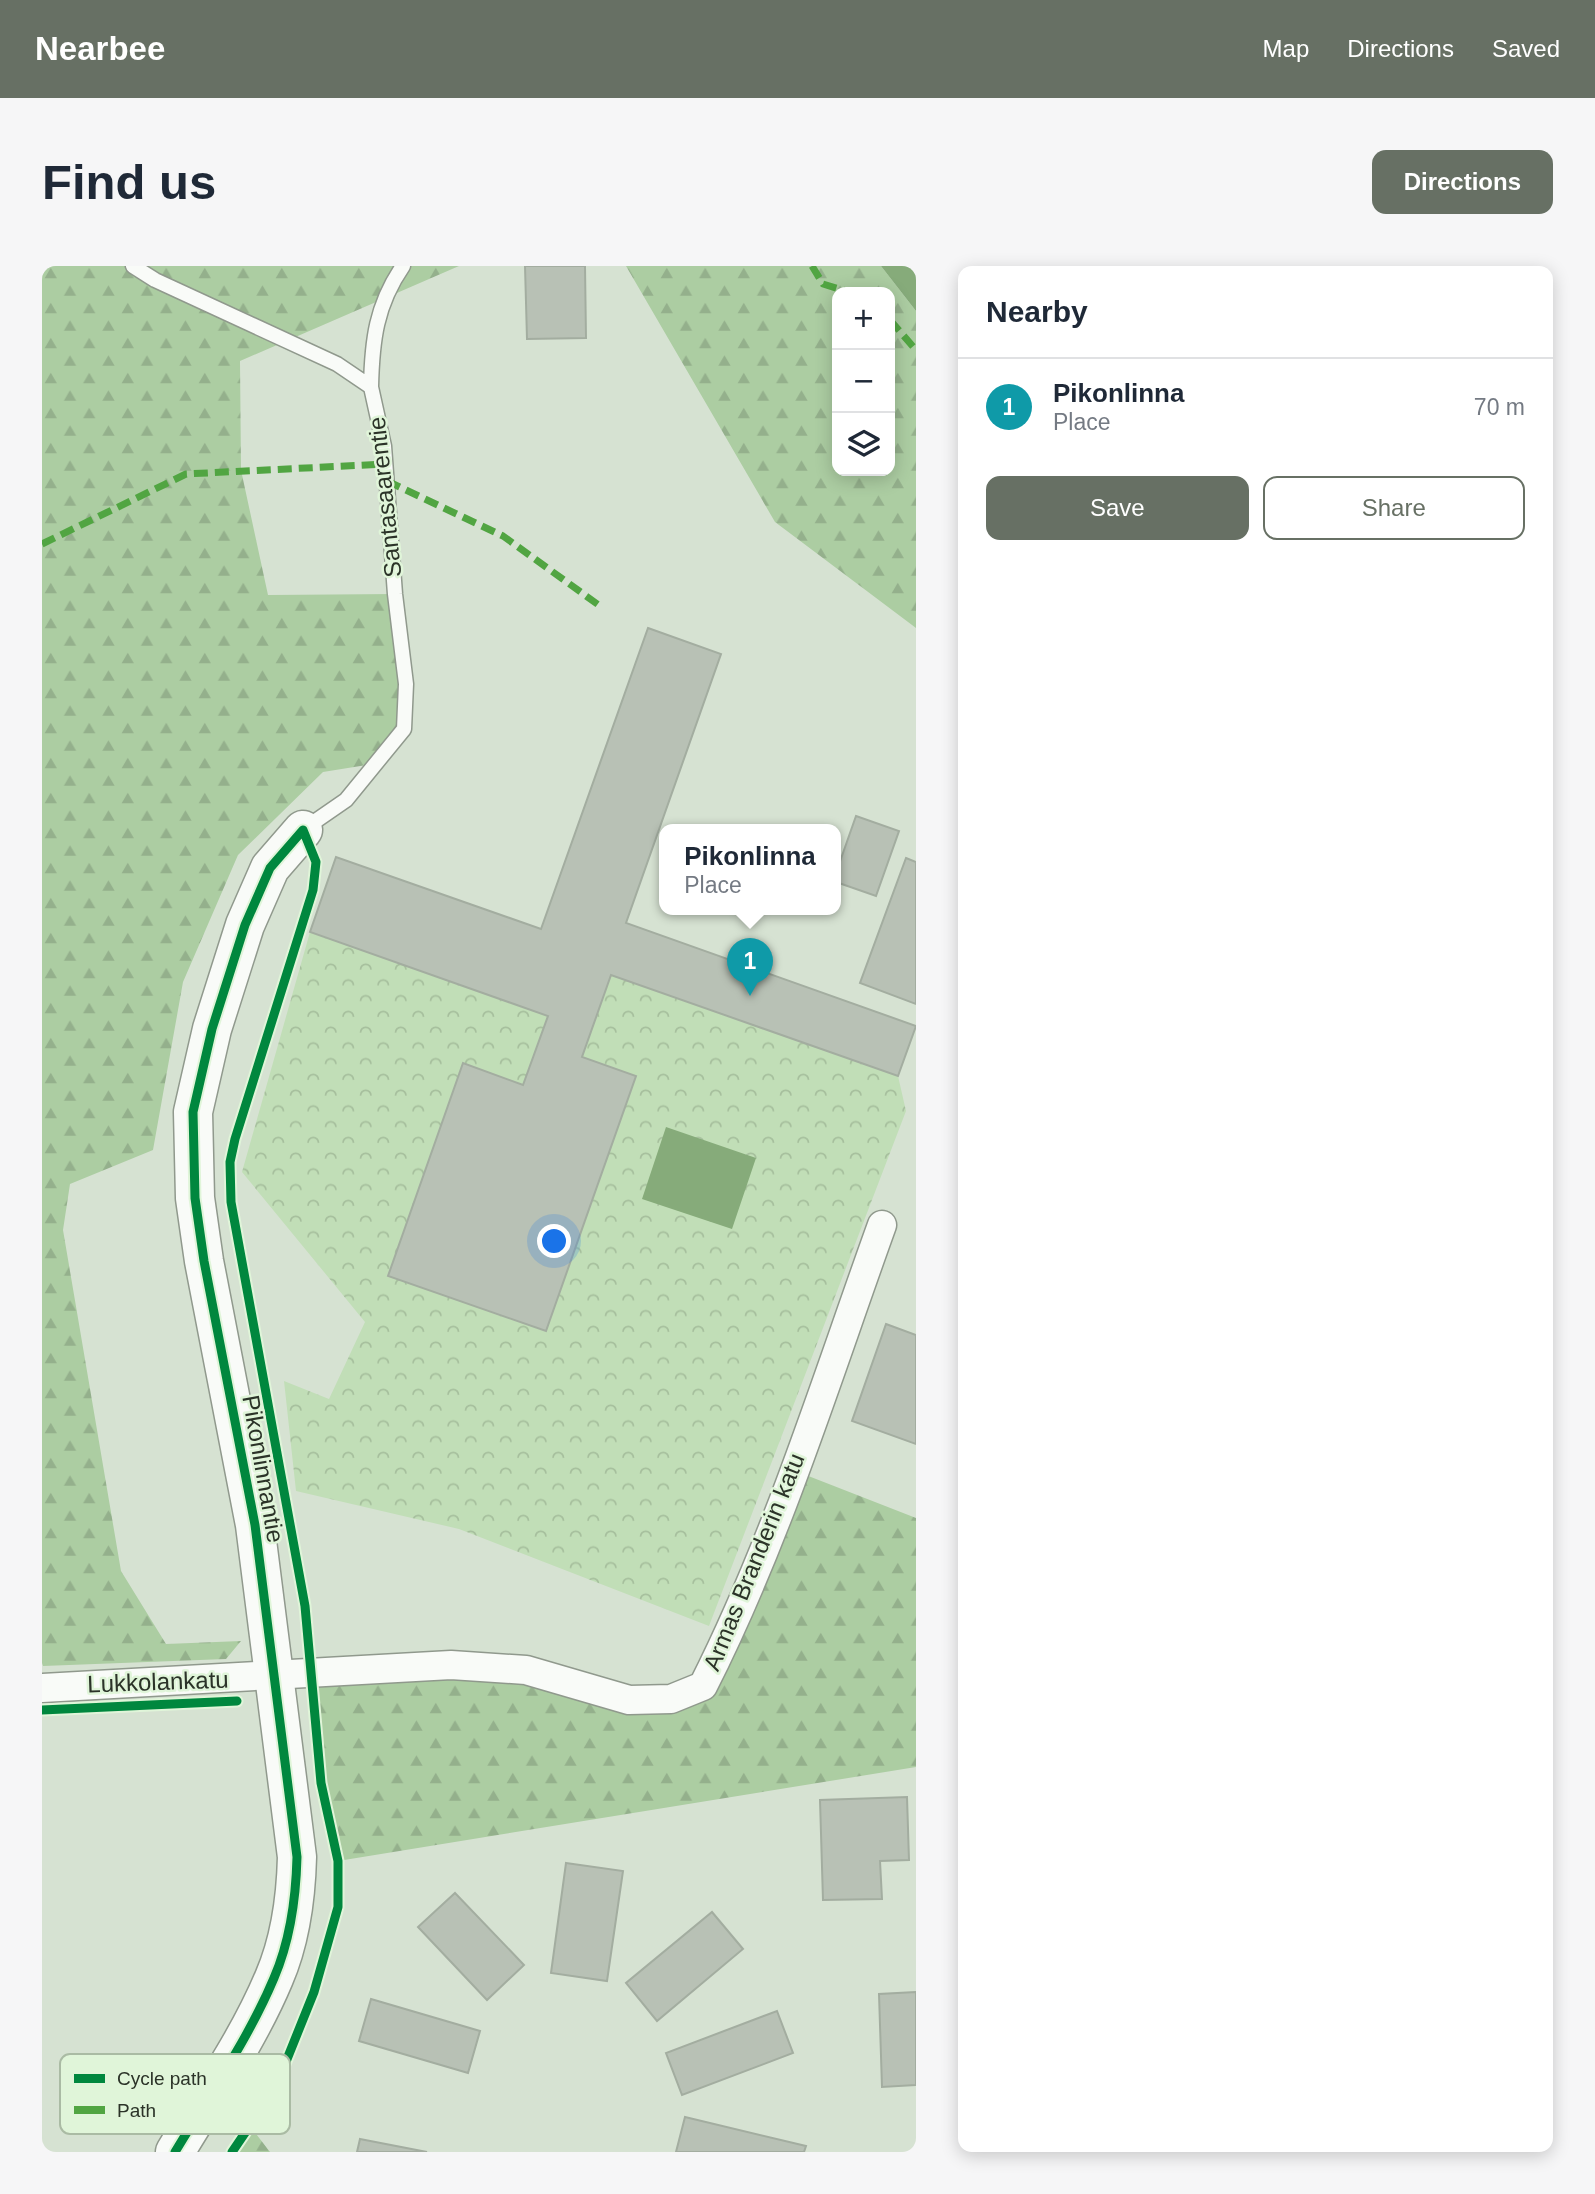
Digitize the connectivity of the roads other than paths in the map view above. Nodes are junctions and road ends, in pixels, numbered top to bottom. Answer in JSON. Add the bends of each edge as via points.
{"nodes":[{"id":1,"x":133,"y":266,"type":"edge"},
{"id":2,"x":403,"y":266,"type":"edge"},
{"id":3,"x":371,"y":387,"type":"junction"},
{"id":4,"x":303,"y":830,"type":"joint"},
{"id":5,"x":882,"y":1225,"type":"dead end"},
{"id":6,"x":274,"y":1677,"type":"junction"},
{"id":7,"x":42,"y":1688,"type":"edge"},
{"id":8,"x":236,"y":2054,"type":"edge"},
{"id":9,"x":186,"y":2134,"type":"edge"},
{"id":10,"x":175,"y":2152,"type":"edge"}],
"edges":[{"from":1,"to":3,"type":"lane","name":"Santasaarentie","via":[[337,364]]},
{"from":2,"to":3,"type":"lane","via":[[390,284],[372,336]]},
{"from":3,"to":4,"type":"lane","name":"Santasaarentie","via":[[384,446],[406,684],[404,729],[346,800]]},
{"from":4,"to":6,"type":"street","name":"Pikonlinnantie","via":[[270,869],[245,925],[212,1029],[194,1112],[195,1198],[255,1525]]},
{"from":5,"to":6,"type":"street","name":"Armas Branderin katu","via":[[729,1635],[703,1686],[671,1699],[629,1700],[526,1670],[451,1665]]},
{"from":6,"to":7,"type":"street","name":"Lukkolankatu"},
{"from":6,"to":8,"type":"street","name":"Pikonlinnantie","via":[[297,1857],[296,1898],[275,1977]]},
{"from":9,"to":10,"type":"street","name":"Pikonlinnantie"}]}
